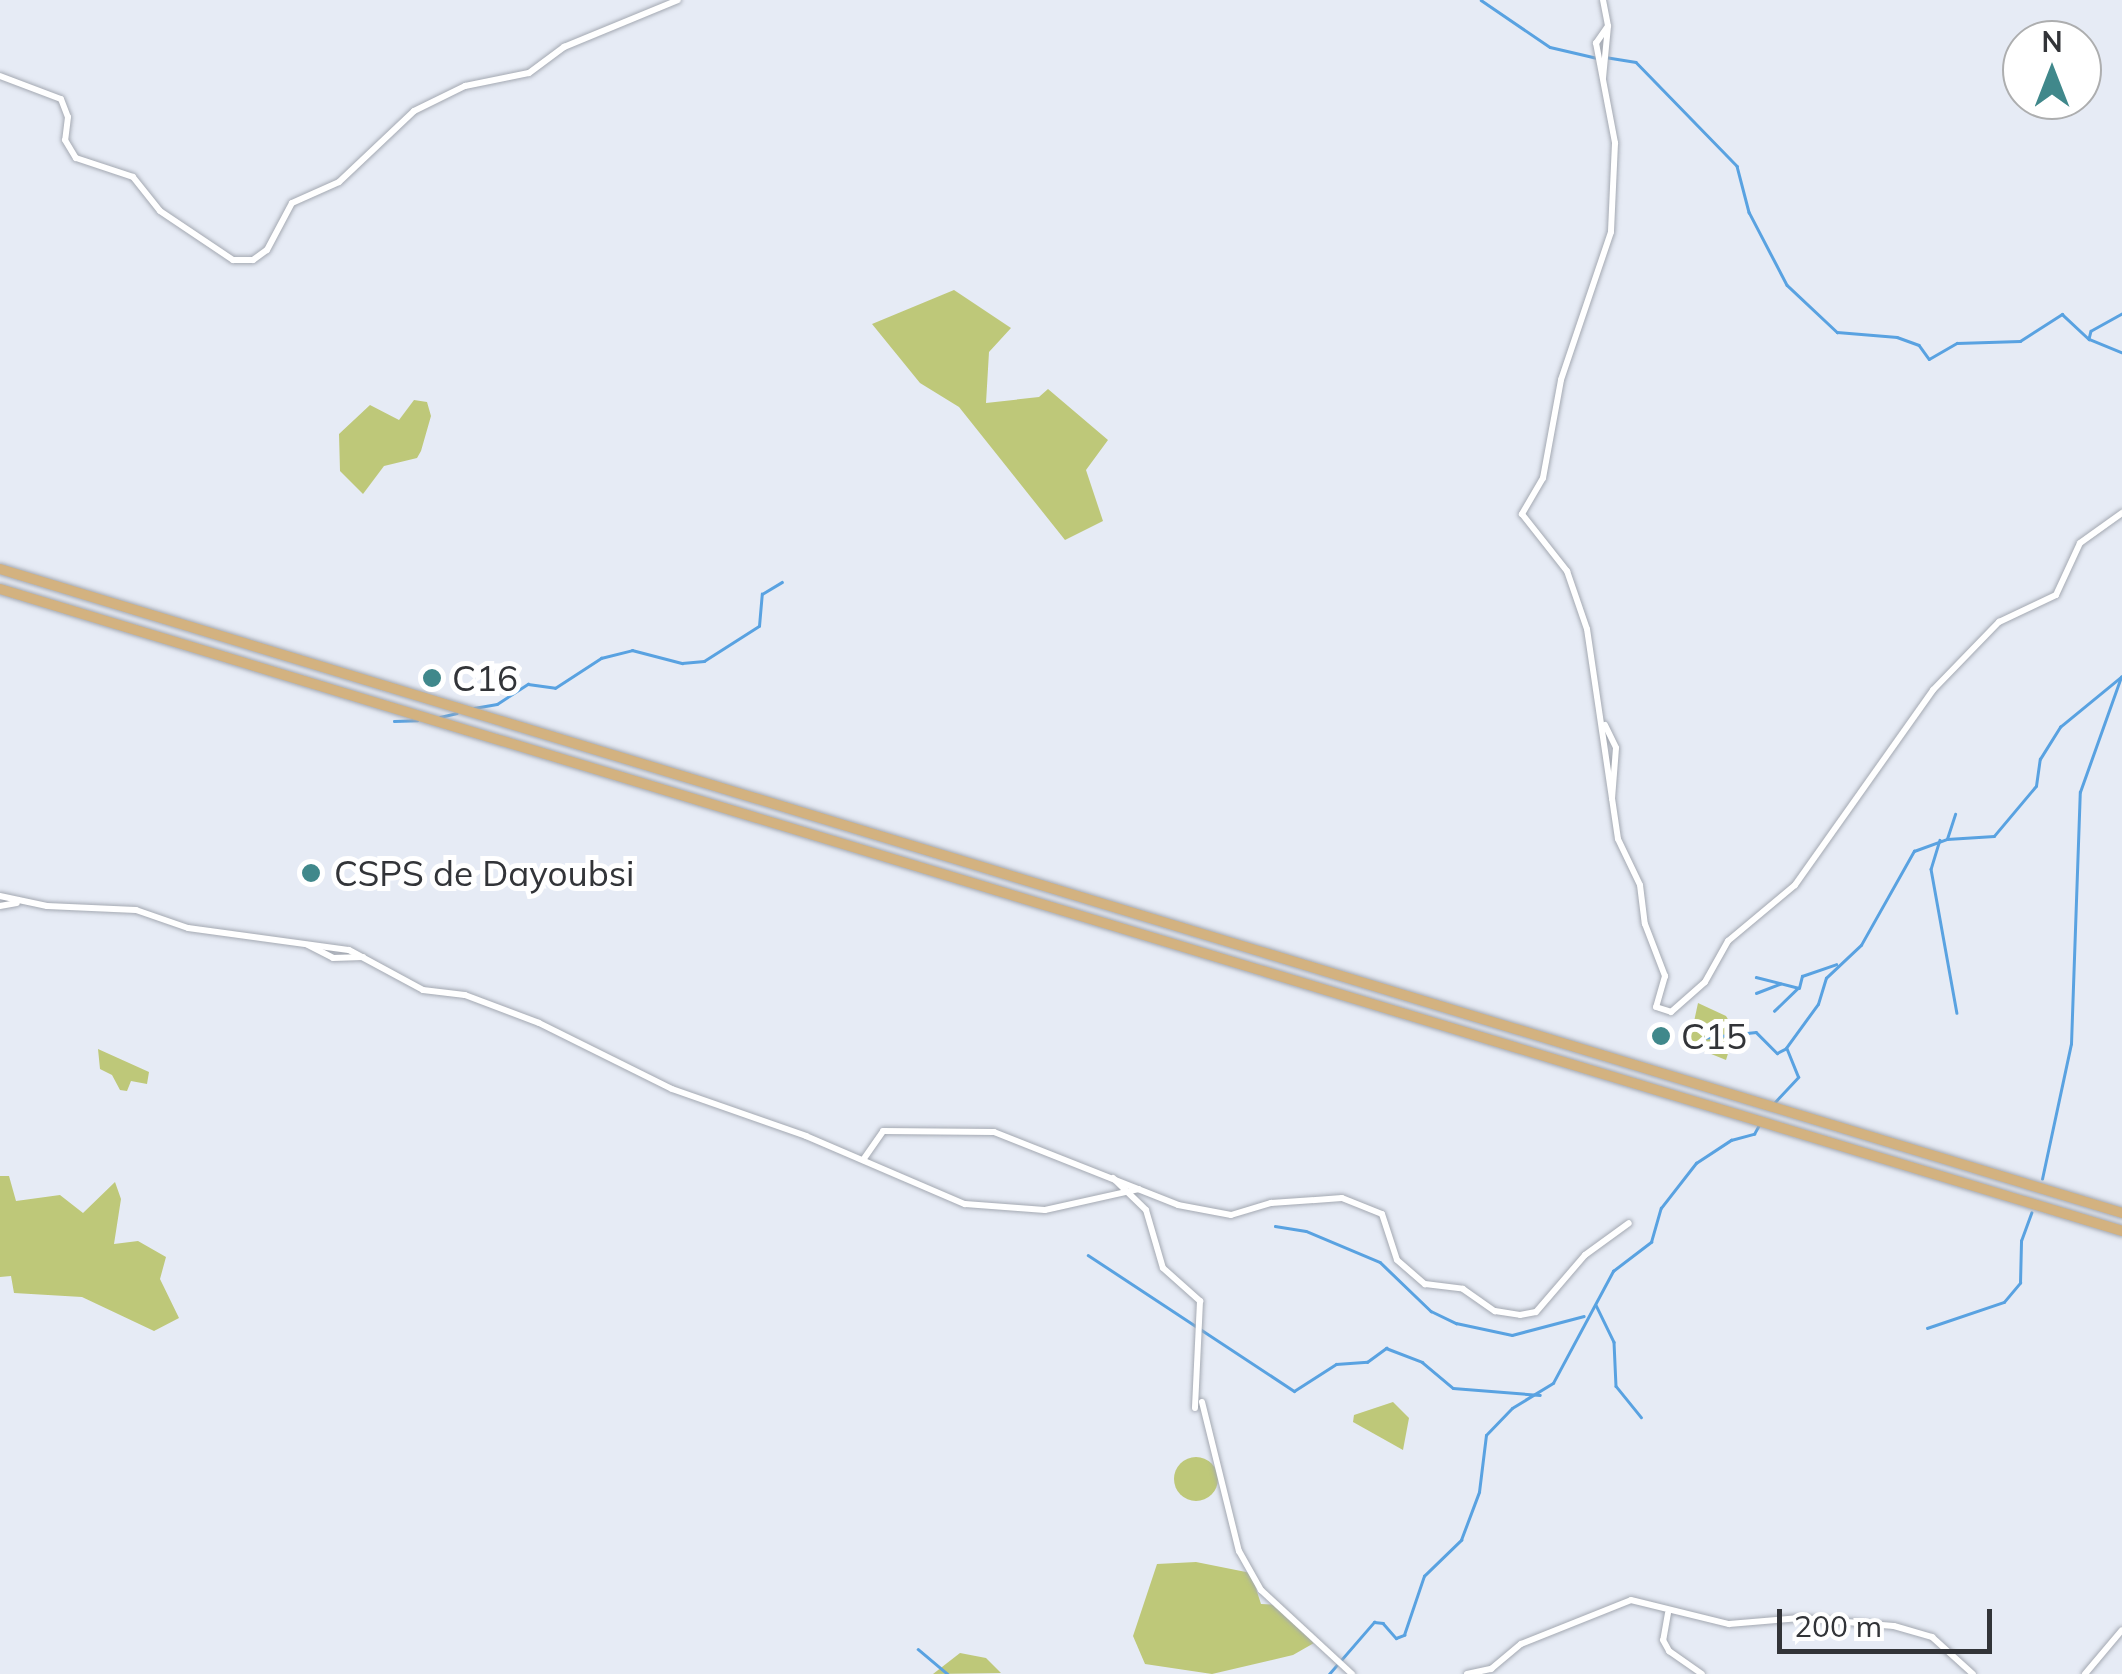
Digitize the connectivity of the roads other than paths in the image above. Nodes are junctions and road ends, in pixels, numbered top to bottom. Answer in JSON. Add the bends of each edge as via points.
{"nodes":[{"id":1,"x":678,"y":0,"type":"edge"},
{"id":2,"x":1603,"y":0,"type":"edge"},
{"id":3,"x":1608,"y":26,"type":"junction"},
{"id":4,"x":0,"y":76,"type":"edge"},
{"id":5,"x":1602,"y":84,"type":"junction"},
{"id":6,"x":2122,"y":513,"type":"edge"},
{"id":7,"x":0,"y":568,"type":"edge"},
{"id":8,"x":0,"y":589,"type":"edge"},
{"id":9,"x":0,"y":896,"type":"edge"},
{"id":10,"x":24,"y":902,"type":"junction"},
{"id":11,"x":0,"y":906,"type":"edge"},
{"id":12,"x":864,"y":1160,"type":"junction"},
{"id":13,"x":1112,"y":1178,"type":"junction"},
{"id":14,"x":1140,"y":1188,"type":"junction"},
{"id":15,"x":1122,"y":1190,"type":"junction"},
{"id":16,"x":2122,"y":1212,"type":"edge"},
{"id":17,"x":1629,"y":1222,"type":"dead end"},
{"id":18,"x":2122,"y":1231,"type":"edge"},
{"id":19,"x":1668,"y":1613,"type":"junction"},
{"id":20,"x":2122,"y":1630,"type":"edge"},
{"id":21,"x":1349,"y":1671,"type":"edge"},
{"id":22,"x":1467,"y":1674,"type":"edge"},
{"id":23,"x":1702,"y":1674,"type":"edge"},
{"id":24,"x":1972,"y":1674,"type":"edge"},
{"id":25,"x":2085,"y":1674,"type":"edge"}],
"edges":[{"from":1,"to":4,"type":"street","via":[[564,47],[529,73],[465,86],[414,111],[339,182],[292,203],[267,250],[253,260],[233,260],[160,212],[133,177],[76,158],[65,140],[68,117],[60,99]]},
{"from":2,"to":3,"type":"street"},
{"from":3,"to":5,"type":"street"},
{"from":3,"to":5,"type":"street","via":[[1596,43]]},
{"from":5,"to":6,"type":"street","via":[[1615,143],[1610,232],[1560,380],[1543,478],[1522,514],[1572,580],[1602,719],[1616,748],[1612,806],[1665,976],[1656,1008],[1672,1012],[1704,982],[1728,942],[1794,884],[1933,690],[1999,622],[2056,595],[2080,543]]},
{"from":7,"to":16,"type":"highway"},
{"from":8,"to":18,"type":"highway"},
{"from":9,"to":10,"type":"street"},
{"from":10,"to":11,"type":"street"},
{"from":10,"to":12,"type":"street","via":[[136,910],[188,928],[303,942],[333,958],[363,957],[423,990],[465,995],[539,1022],[672,1089]]},
{"from":12,"to":13,"type":"street","via":[[883,1131],[994,1132]]},
{"from":12,"to":15,"type":"street","via":[[966,1204],[1045,1210]]},
{"from":13,"to":14,"type":"street"},
{"from":13,"to":15,"type":"street"},
{"from":14,"to":15,"type":"street"},
{"from":14,"to":17,"type":"street","via":[[1178,1206],[1231,1215],[1271,1203],[1333,1198],[1374,1208],[1388,1223],[1397,1260],[1425,1284],[1464,1289],[1494,1311],[1520,1315],[1536,1312],[1585,1255]]},
{"from":15,"to":21,"type":"street","via":[[1146,1210],[1163,1268],[1200,1301],[1199,1405],[1239,1551],[1262,1590]]},
{"from":19,"to":22,"type":"street","via":[[1638,1600],[1619,1601],[1520,1644],[1491,1669]]},
{"from":19,"to":23,"type":"street","via":[[1663,1640]]},
{"from":19,"to":24,"type":"street","via":[[1744,1625],[1800,1618],[1894,1626],[1938,1640]]},
{"from":20,"to":25,"type":"street"}]}
